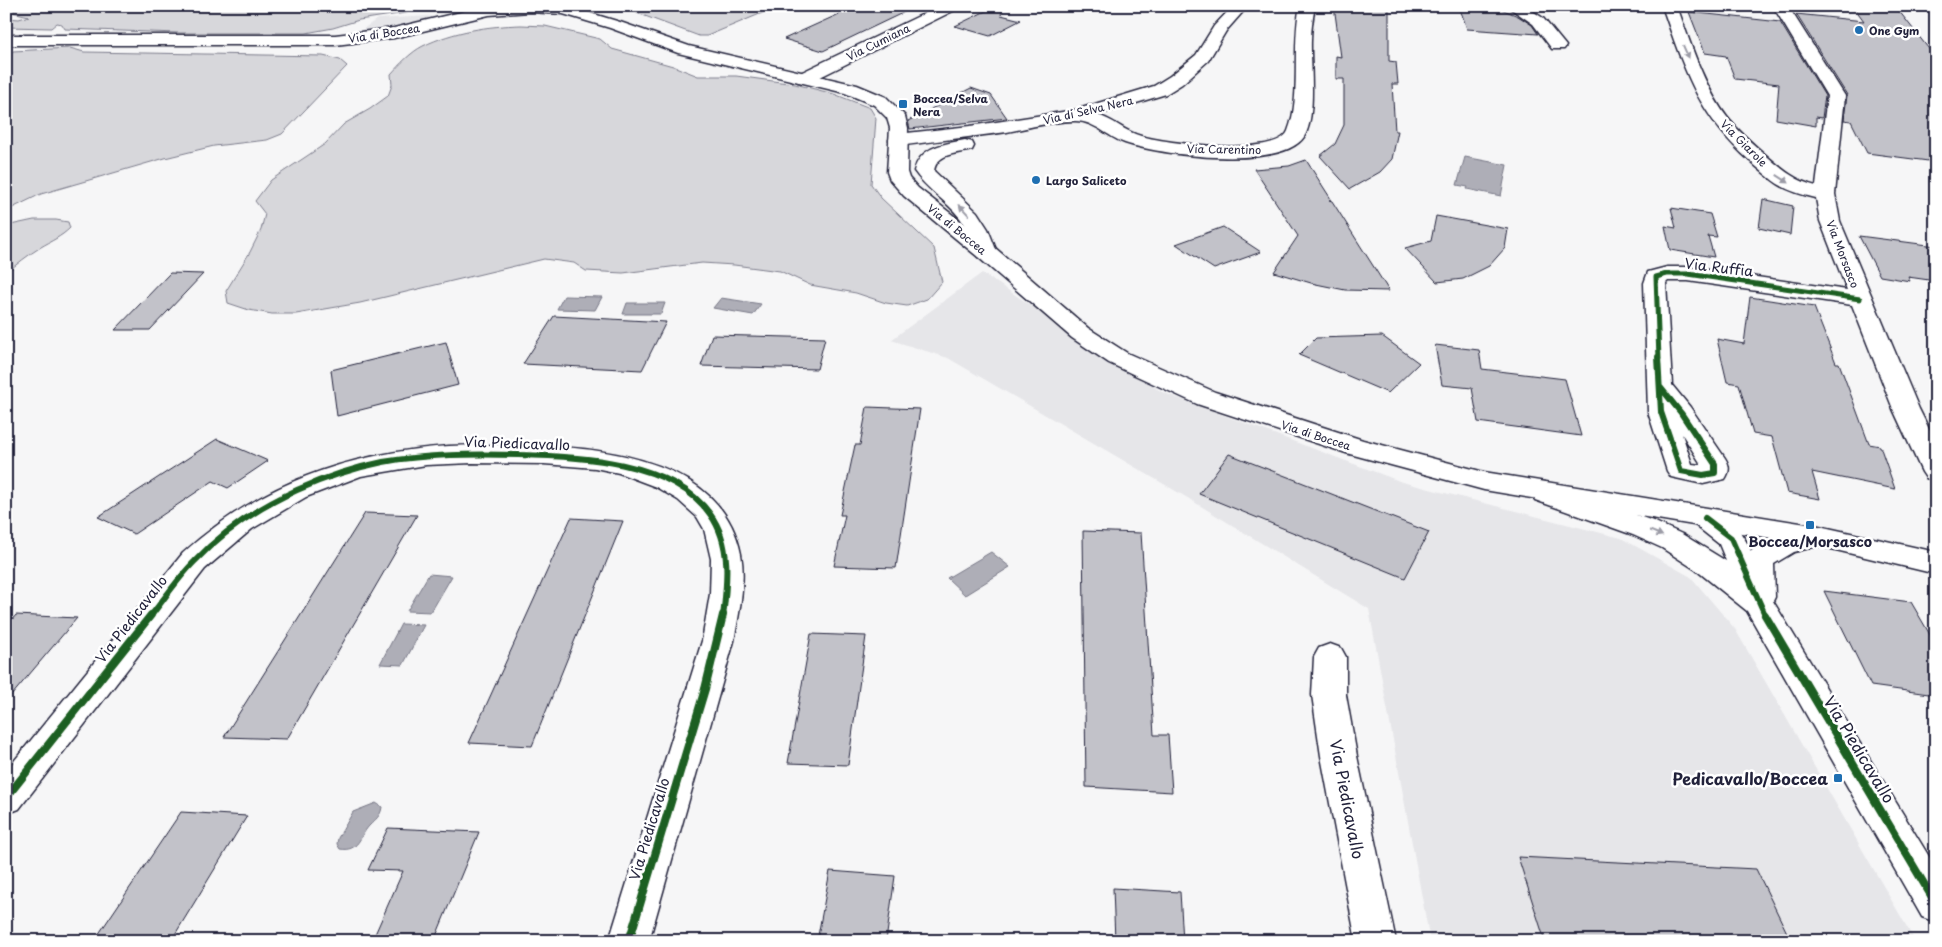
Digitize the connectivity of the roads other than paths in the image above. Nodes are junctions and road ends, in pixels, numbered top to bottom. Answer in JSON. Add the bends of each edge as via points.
{"nodes":[{"id":1,"x":952,"y":6,"type":"edge"},
{"id":2,"x":1241,"y":6,"type":"edge"},
{"id":3,"x":1308,"y":6,"type":"edge"},
{"id":4,"x":1514,"y":6,"type":"edge"},
{"id":5,"x":1669,"y":6,"type":"edge"},
{"id":6,"x":1780,"y":6,"type":"edge"},
{"id":7,"x":6,"y":40,"type":"edge"},
{"id":8,"x":1558,"y":46,"type":"dead end"},
{"id":9,"x":804,"y":78,"type":"junction"},
{"id":10,"x":1125,"y":114,"type":"junction"},
{"id":11,"x":1076,"y":115,"type":"junction"},
{"id":12,"x":1110,"y":129,"type":"junction"},
{"id":13,"x":898,"y":140,"type":"junction"},
{"id":14,"x":1138,"y":141,"type":"junction"},
{"id":15,"x":1825,"y":194,"type":"junction"},
{"id":16,"x":986,"y":252,"type":"junction"},
{"id":17,"x":1860,"y":299,"type":"junction"},
{"id":18,"x":1661,"y":388,"type":"dead end"},
{"id":19,"x":1936,"y":472,"type":"edge"},
{"id":20,"x":1545,"y":492,"type":"junction"},
{"id":21,"x":1705,"y":518,"type":"junction"},
{"id":22,"x":1819,"y":536,"type":"junction"},
{"id":23,"x":1936,"y":563,"type":"edge"},
{"id":24,"x":1761,"y":608,"type":"junction"},
{"id":25,"x":1330,"y":657,"type":"dead end"},
{"id":26,"x":6,"y":798,"type":"edge"},
{"id":27,"x":1936,"y":904,"type":"edge"},
{"id":28,"x":629,"y":941,"type":"edge"},
{"id":29,"x":1376,"y":941,"type":"edge"}],
"edges":[{"from":1,"to":9,"type":"street","name":"Via Cumiana"},
{"from":2,"to":10,"type":"street","name":"Via di Selva Nera","via":[[1220,29],[1202,58]]},
{"from":3,"to":14,"type":"street","name":"Via Carentino","via":[[1301,116],[1295,137],[1290,142],[1266,150],[1227,151]]},
{"from":4,"to":8,"type":"street","via":[[1538,21]]},
{"from":5,"to":15,"type":"street","name":"Via Giarole","one_way":true,"via":[[1688,57],[1720,120],[1784,181]]},
{"from":6,"to":15,"type":"street","name":"Via Morsasco","via":[[1836,96]]},
{"from":7,"to":9,"type":"street","name":"Via di Boccea","via":[[335,40],[394,33],[489,10],[539,7],[564,10],[615,25],[684,50]]},
{"from":9,"to":13,"type":"street","name":"Via di Boccea","via":[[861,92],[886,105],[896,116]]},
{"from":10,"to":11,"type":"street","name":"Via di Selva Nera"},
{"from":10,"to":14,"type":"street","via":[[1135,126]]},
{"from":11,"to":12,"type":"street","name":"Via Carentino"},
{"from":11,"to":13,"type":"street","name":"Via di Selva Nera"},
{"from":12,"to":14,"type":"street","name":"Via Carentino"},
{"from":16,"to":12,"type":"street","one_way":true,"via":[[979,228],[955,200],[927,177],[924,171],[927,159],[948,149],[1067,130]]},
{"from":13,"to":16,"type":"street","name":"Via di Boccea","via":[[897,172],[903,184]]},
{"from":15,"to":17,"type":"street","name":"Via Morsasco","via":[[1830,221]]},
{"from":16,"to":20,"type":"street","name":"Via di Boccea","via":[[1080,333],[1118,358],[1162,380],[1249,414],[1355,447],[1475,479]]},
{"from":17,"to":18,"type":"street","name":"Via Ruffia","via":[[1688,274],[1660,275],[1656,277],[1656,283]]},
{"from":17,"to":19,"type":"street","name":"Via Morsasco"},
{"from":20,"to":21,"type":"street","name":"Via di Boccea"},
{"from":20,"to":24,"type":"street","one_way":true,"via":[[1643,528],[1686,548]]},
{"from":21,"to":22,"type":"street","name":"Via di Boccea"},
{"from":21,"to":24,"type":"street","via":[[1731,538]]},
{"from":22,"to":23,"type":"street","name":"Via di Boccea"},
{"from":22,"to":24,"type":"street","via":[[1782,545],[1762,557],[1758,565]]},
{"from":24,"to":27,"type":"street","name":"Via Piedicavallo"},
{"from":25,"to":29,"type":"street","name":"Via Piedicavallo","via":[[1330,704]]},
{"from":26,"to":28,"type":"street","name":"Via Piedicavallo","via":[[194,561],[225,534],[271,503],[350,470],[425,455],[536,455],[613,462],[650,473],[682,490],[713,518],[726,554],[727,584],[721,623],[706,683]]}]}
